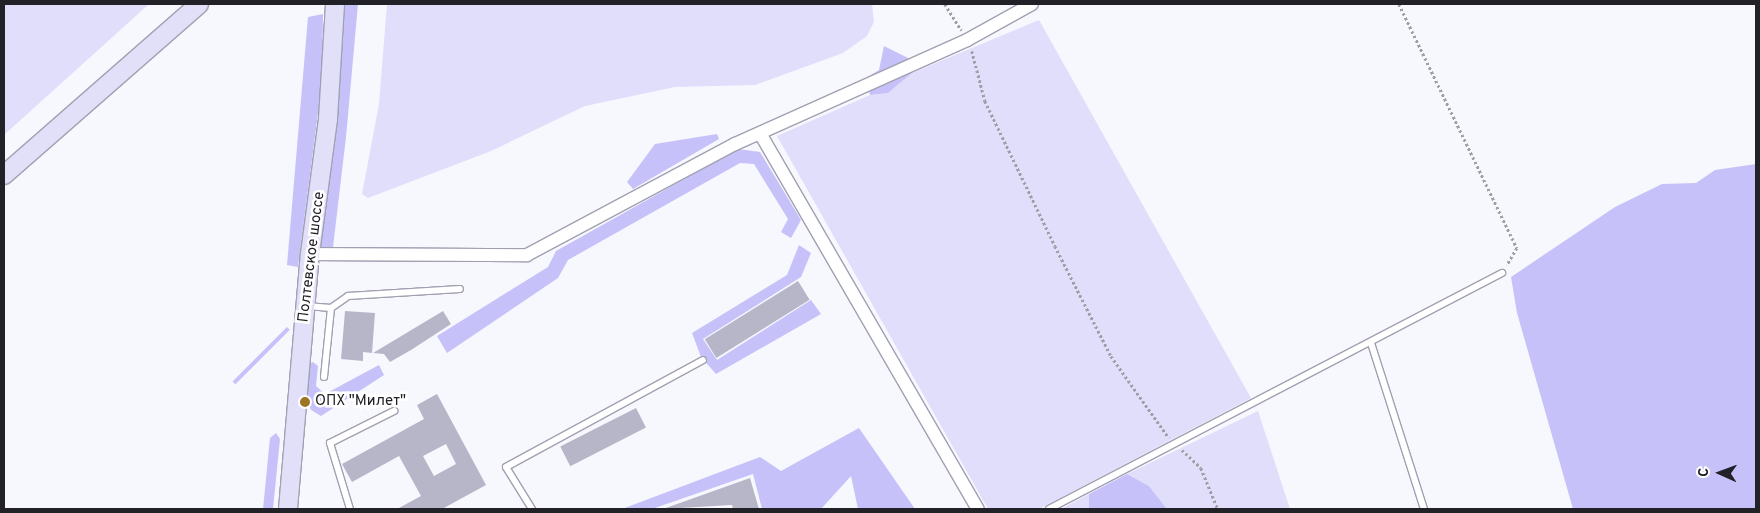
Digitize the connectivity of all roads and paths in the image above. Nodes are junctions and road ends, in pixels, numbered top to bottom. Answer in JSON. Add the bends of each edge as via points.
{"nodes":[{"id":1,"x":199,"y":4,"type":"edge"},
{"id":2,"x":334,"y":4,"type":"edge"},
{"id":3,"x":945,"y":4,"type":"edge"},
{"id":4,"x":1032,"y":4,"type":"edge"},
{"id":5,"x":1399,"y":4,"type":"edge"},
{"id":6,"x":967,"y":40,"type":"junction"},
{"id":7,"x":761,"y":135,"type":"junction"},
{"id":8,"x":4,"y":175,"type":"edge"},
{"id":9,"x":310,"y":254,"type":"junction"},
{"id":10,"x":1502,"y":273,"type":"joint"},
{"id":11,"x":460,"y":289,"type":"dead end"},
{"id":12,"x":306,"y":306,"type":"junction"},
{"id":13,"x":331,"y":308,"type":"junction"},
{"id":14,"x":1371,"y":344,"type":"junction"},
{"id":15,"x":703,"y":360,"type":"dead end"},
{"id":16,"x":324,"y":377,"type":"dead end"},
{"id":17,"x":394,"y":411,"type":"dead end"},
{"id":18,"x":1174,"y":445,"type":"junction"},
{"id":19,"x":288,"y":509,"type":"edge"},
{"id":20,"x":350,"y":509,"type":"edge"},
{"id":21,"x":532,"y":509,"type":"edge"},
{"id":22,"x":978,"y":509,"type":"edge"},
{"id":23,"x":1050,"y":509,"type":"edge"},
{"id":24,"x":1218,"y":509,"type":"edge"},
{"id":25,"x":1424,"y":509,"type":"edge"}],
"edges":[{"from":1,"to":8,"type":"street"},
{"from":2,"to":9,"type":"street","name":"Полтевское шоссе","via":[[327,128]]},
{"from":3,"to":6,"type":"path"},
{"from":4,"to":6,"type":"street"},
{"from":5,"to":10,"type":"path","via":[[1517,248]]},
{"from":6,"to":7,"type":"street"},
{"from":6,"to":18,"type":"path","via":[[977,62],[985,101],[1106,348]]},
{"from":7,"to":9,"type":"street","via":[[735,144],[527,255]]},
{"from":7,"to":22,"type":"street"},
{"from":9,"to":12,"type":"street","name":"Полтевское шоссе"},
{"from":10,"to":14,"type":"lane"},
{"from":11,"to":13,"type":"lane","via":[[348,296]]},
{"from":12,"to":13,"type":"lane"},
{"from":12,"to":19,"type":"street","name":"Полтевское шоссе"},
{"from":13,"to":16,"type":"lane"},
{"from":14,"to":18,"type":"lane"},
{"from":14,"to":25,"type":"lane"},
{"from":15,"to":21,"type":"lane","via":[[506,467]]},
{"from":17,"to":20,"type":"lane","via":[[330,443]]},
{"from":18,"to":23,"type":"lane"},
{"from":18,"to":24,"type":"path","via":[[1201,468]]}]}
